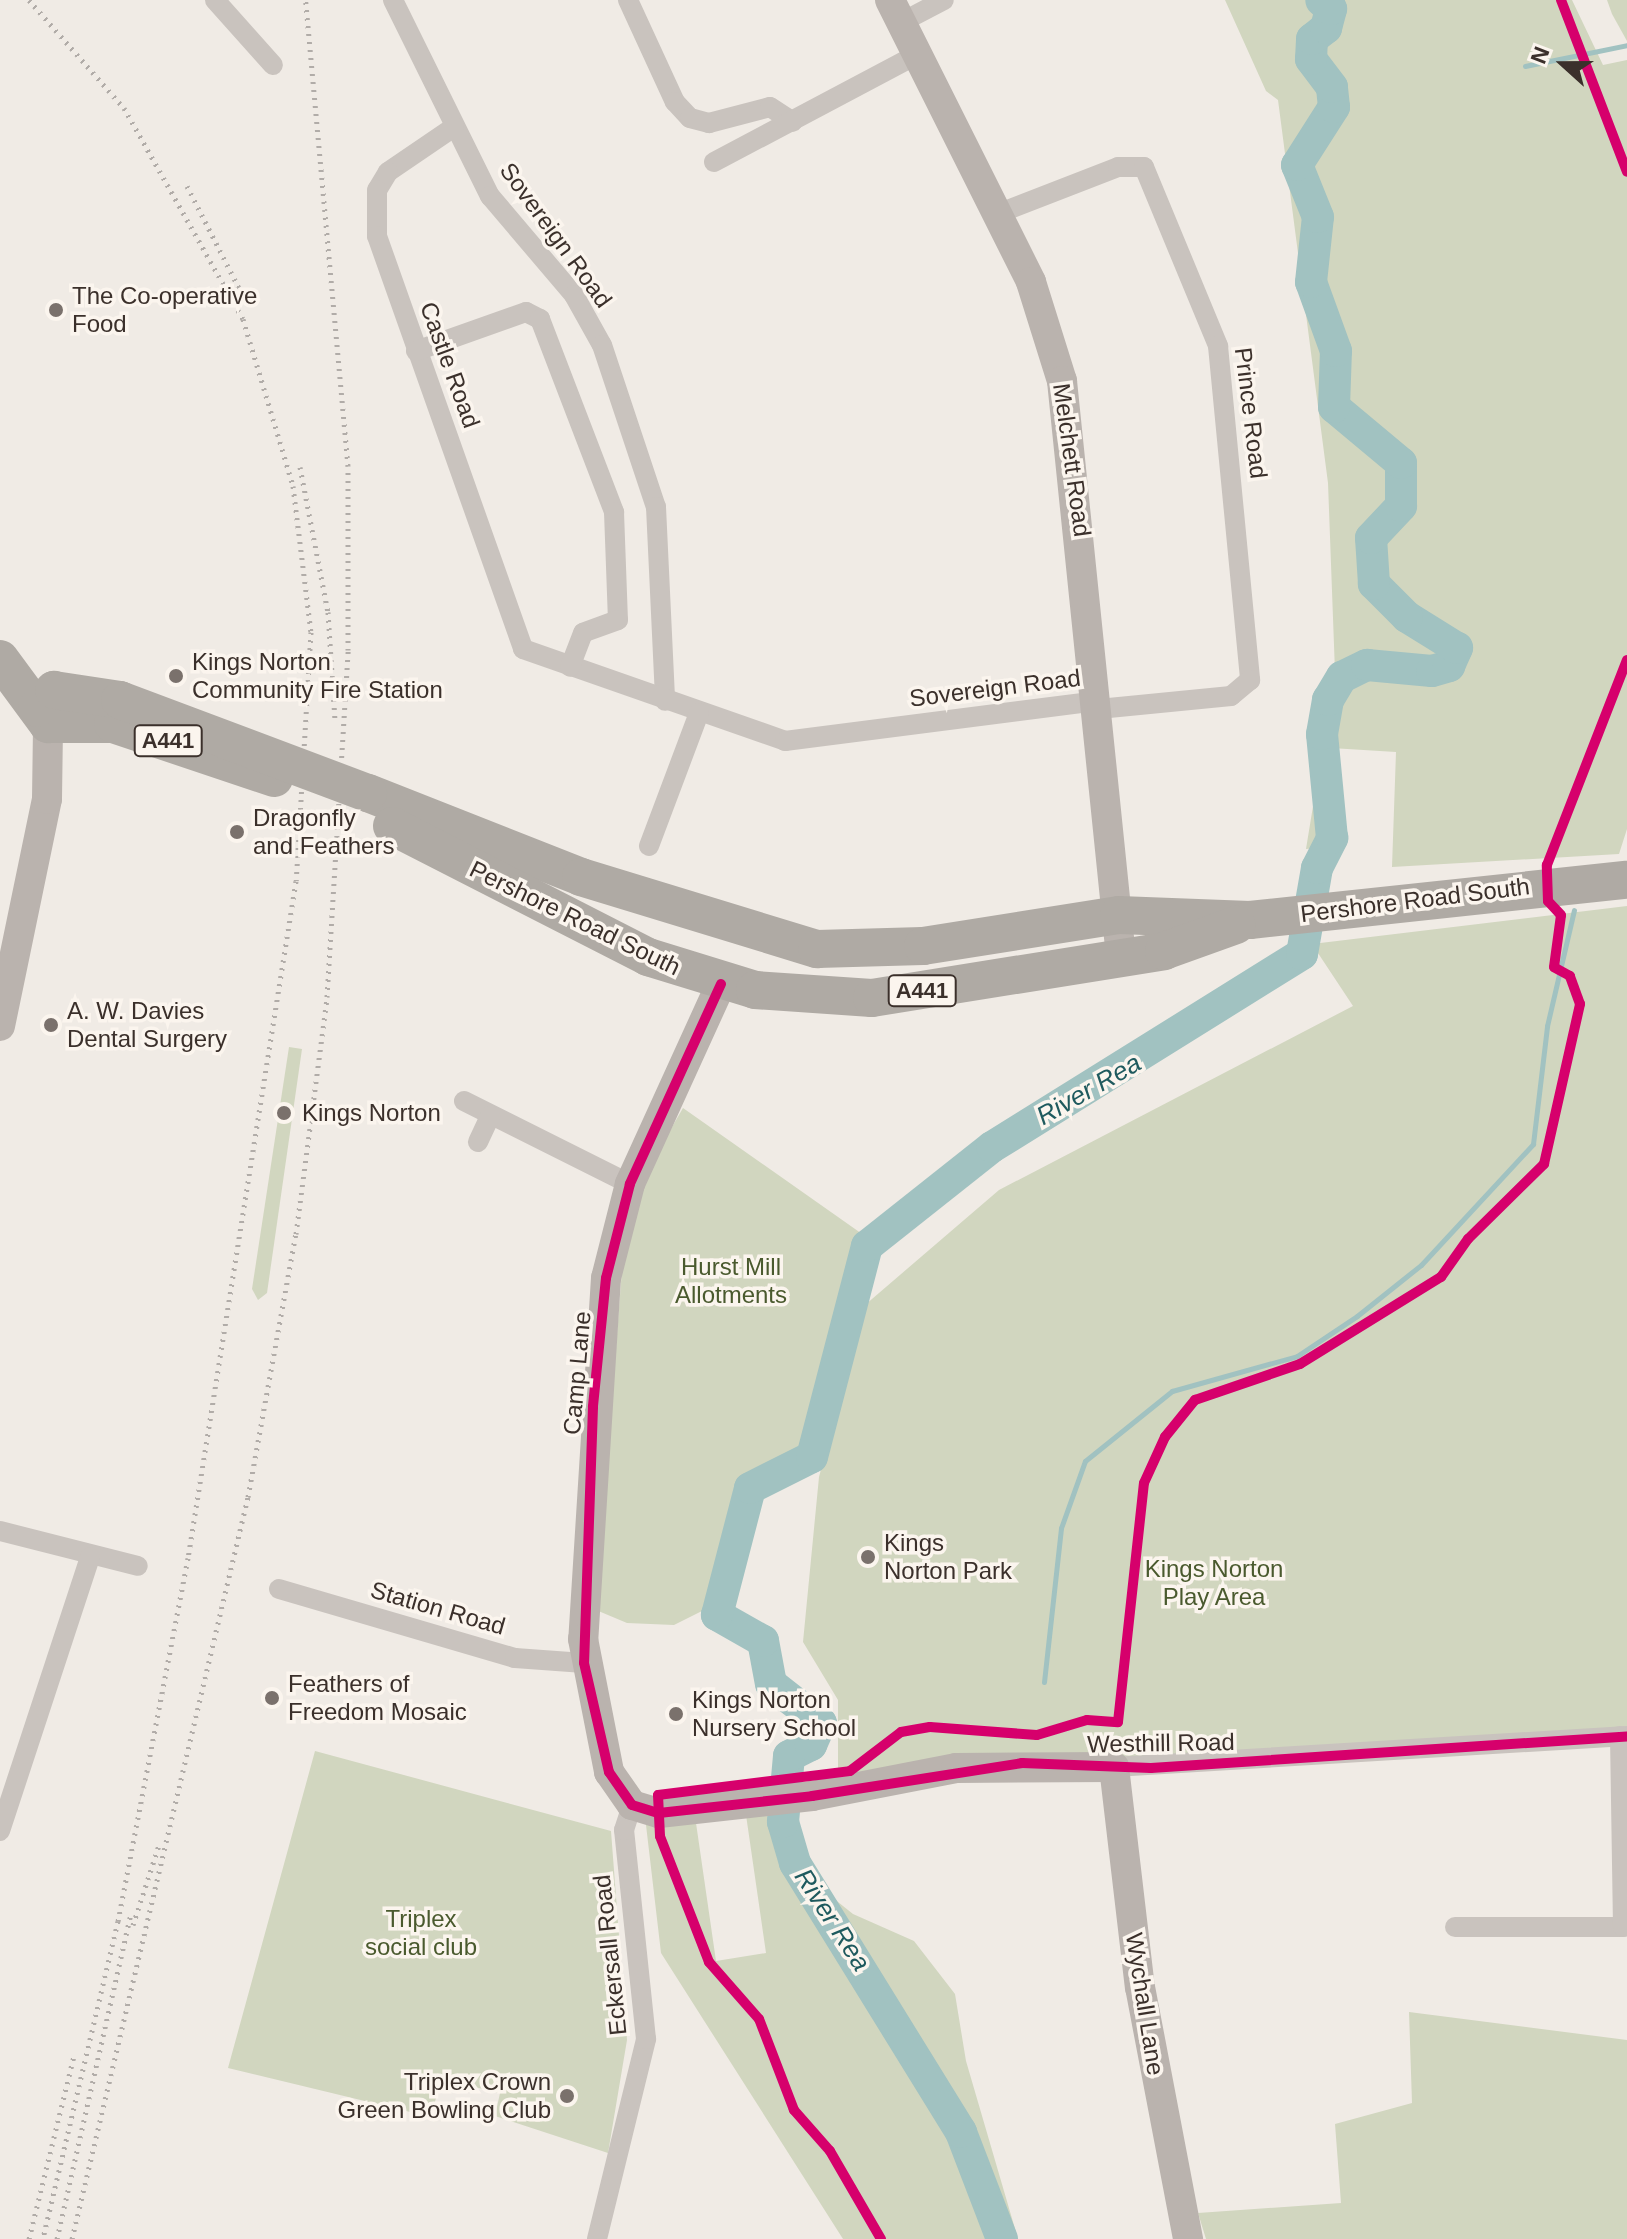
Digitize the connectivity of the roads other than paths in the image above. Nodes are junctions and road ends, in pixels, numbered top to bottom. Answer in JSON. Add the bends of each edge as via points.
{"nodes":[{"id":1,"x":215,"y":0,"type":"edge"},
{"id":2,"x":393,"y":0,"type":"edge"},
{"id":3,"x":628,"y":0,"type":"edge"},
{"id":4,"x":944,"y":0,"type":"edge"},
{"id":5,"x":896,"y":11,"type":"edge"},
{"id":6,"x":918,"y":54,"type":"junction"},
{"id":7,"x":273,"y":65,"type":"dead end"},
{"id":8,"x":793,"y":122,"type":"junction"},
{"id":9,"x":454,"y":127,"type":"junction"},
{"id":10,"x":714,"y":162,"type":"dead end"},
{"id":11,"x":997,"y":214,"type":"junction"},
{"id":12,"x":416,"y":351,"type":"junction"},
{"id":13,"x":523,"y":649,"type":"joint"},
{"id":14,"x":0,"y":658,"type":"edge"},
{"id":15,"x":570,"y":667,"type":"junction"},
{"id":16,"x":665,"y":701,"type":"junction"},
{"id":17,"x":1099,"y":705,"type":"junction"},
{"id":18,"x":52,"y":708,"type":"junction"},
{"id":19,"x":699,"y":713,"type":"junction"},
{"id":20,"x":372,"y":808,"type":"junction"},
{"id":21,"x":649,"y":846,"type":"dead end"},
{"id":22,"x":1627,"y":880,"type":"edge"},
{"id":23,"x":1119,"y":915,"type":"junction"},
{"id":24,"x":1285,"y":916,"type":"junction"},
{"id":25,"x":735,"y":929,"type":"junction"},
{"id":26,"x":1121,"y":957,"type":"junction"},
{"id":27,"x":721,"y":984,"type":"junction"},
{"id":28,"x":0,"y":1025,"type":"edge"},
{"id":29,"x":464,"y":1101,"type":"dead end"},
{"id":30,"x":490,"y":1116,"type":"junction"},
{"id":31,"x":478,"y":1142,"type":"dead end"},
{"id":32,"x":630,"y":1184,"type":"junction"},
{"id":33,"x":0,"y":1531,"type":"edge"},
{"id":34,"x":90,"y":1557,"type":"junction"},
{"id":35,"x":138,"y":1566,"type":"dead end"},
{"id":36,"x":279,"y":1589,"type":"dead end"},
{"id":37,"x":584,"y":1663,"type":"junction"},
{"id":38,"x":1624,"y":1736,"type":"edge"},
{"id":39,"x":1114,"y":1767,"type":"junction"},
{"id":40,"x":624,"y":1794,"type":"junction"},
{"id":41,"x":0,"y":1831,"type":"edge"},
{"id":42,"x":1455,"y":1927,"type":"dead end"},
{"id":43,"x":597,"y":2239,"type":"edge"},
{"id":44,"x":1188,"y":2239,"type":"edge"}],
"edges":[{"from":1,"to":7,"type":"street"},
{"from":2,"to":9,"type":"street","name":"Sovereign Road"},
{"from":3,"to":8,"type":"street","via":[[675,102],[690,118],[709,123],[770,107]]},
{"from":4,"to":5,"type":"street"},
{"from":5,"to":6,"type":"street","name":"Melchett Road"},
{"from":6,"to":8,"type":"street"},
{"from":6,"to":11,"type":"street","name":"Melchett Road"},
{"from":8,"to":10,"type":"street"},
{"from":9,"to":12,"type":"street","name":"Castle Road","via":[[402,157],[377,190],[377,236]]},
{"from":9,"to":16,"type":"street","name":"Sovereign Road","via":[[518,235],[574,295],[606,358],[656,507]]},
{"from":11,"to":17,"type":"street","name":"Melchett Road","via":[[1031,282],[1062,381]]},
{"from":11,"to":17,"type":"street","name":"Prince Road","via":[[1118,167],[1144,167],[1218,346],[1250,680],[1231,696]]},
{"from":12,"to":13,"type":"street","name":"Castle Road"},
{"from":12,"to":15,"type":"street","via":[[526,312],[540,319],[614,512],[618,620],[583,633]]},
{"from":13,"to":15,"type":"street","name":"Sovereign Road"},
{"from":14,"to":18,"type":"highway","number":"A441"},
{"from":15,"to":16,"type":"street","name":"Sovereign Road"},
{"from":16,"to":19,"type":"street","name":"Sovereign Road"},
{"from":17,"to":19,"type":"street","name":"Sovereign Road","via":[[792,741]]},
{"from":17,"to":23,"type":"street","name":"Melchett Road"},
{"from":18,"to":20,"type":"highway","name":"Pershore Road South","number":"A441"},
{"from":18,"to":20,"type":"highway","number":"A441","bridge":true,"via":[[120,700],[325,776],[329,786]]},
{"from":18,"to":28,"type":"street","via":[[47,799]]},
{"from":19,"to":21,"type":"street"},
{"from":20,"to":25,"type":"highway","name":"Pershore Road South","number":"A441"},
{"from":20,"to":27,"type":"highway","name":"Pershore Road South","number":"A441","via":[[559,915]]},
{"from":22,"to":24,"type":"highway","name":"Pershore Road South","number":"A441"},
{"from":23,"to":24,"type":"highway","name":"Pershore Road South","number":"A441"},
{"from":23,"to":25,"type":"highway","name":"Pershore Road South","number":"A441","via":[[845,950]]},
{"from":23,"to":26,"type":"street","name":"Melchett Road"},
{"from":24,"to":26,"type":"highway","name":"Pershore Road South","number":"A441","via":[[1164,951]]},
{"from":25,"to":27,"type":"highway"},
{"from":26,"to":27,"type":"highway","name":"Pershore Road South","number":"A441","via":[[872,998]]},
{"from":27,"to":32,"type":"street","name":"Camp Lane"},
{"from":29,"to":30,"type":"street"},
{"from":30,"to":31,"type":"street"},
{"from":30,"to":32,"type":"street"},
{"from":32,"to":37,"type":"street","name":"Camp Lane","via":[[606,1278],[593,1407]]},
{"from":33,"to":34,"type":"street"},
{"from":34,"to":35,"type":"street"},
{"from":34,"to":41,"type":"street"},
{"from":36,"to":37,"type":"street","name":"Station Road","via":[[515,1658]]},
{"from":37,"to":40,"type":"street","name":"Camp Lane"},
{"from":38,"to":39,"type":"street","name":"Westhill Road"},
{"from":38,"to":42,"type":"street","via":[[1623,1927]]},
{"from":39,"to":40,"type":"street","name":"Westhill Road","via":[[956,1768],[812,1796],[659,1813]]},
{"from":39,"to":44,"type":"street","name":"Wychall Lane","via":[[1140,1987]]},
{"from":40,"to":43,"type":"street","name":"Eckersall Road","via":[[646,2039]]}]}
